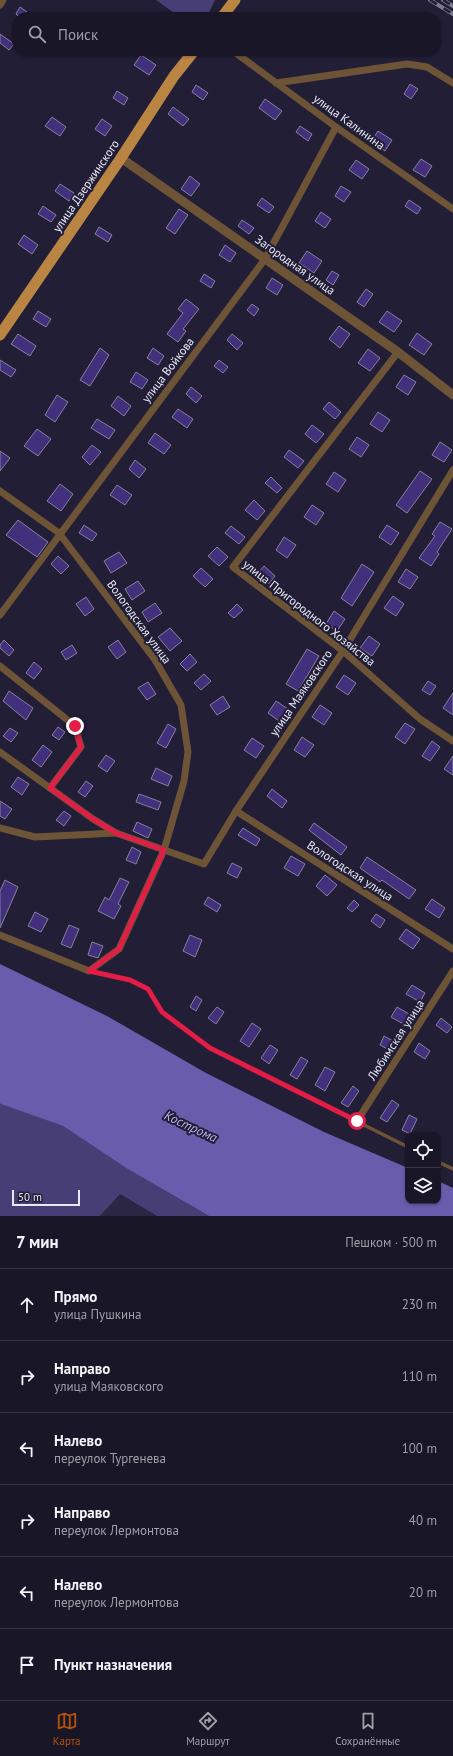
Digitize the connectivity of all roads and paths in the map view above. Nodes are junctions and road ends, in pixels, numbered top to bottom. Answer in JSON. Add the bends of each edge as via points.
{"nodes":[{"id":1,"x":3,"y":0,"type":"edge"},
{"id":2,"x":235,"y":0,"type":"edge"},
{"id":3,"x":0,"y":5,"type":"edge"},
{"id":4,"x":226,"y":12,"type":"edge"},
{"id":5,"x":190,"y":56,"type":"edge"},
{"id":6,"x":241,"y":56,"type":"edge"},
{"id":7,"x":276,"y":83,"type":"junction"},
{"id":8,"x":453,"y":83,"type":"edge"},
{"id":9,"x":336,"y":127,"type":"junction"},
{"id":10,"x":121,"y":158,"type":"junction"},
{"id":11,"x":453,"y":209,"type":"edge"},
{"id":12,"x":265,"y":259,"type":"junction"},
{"id":13,"x":0,"y":335,"type":"edge"},
{"id":14,"x":398,"y":352,"type":"junction"},
{"id":15,"x":453,"y":395,"type":"edge"},
{"id":16,"x":453,"y":470,"type":"edge"},
{"id":17,"x":0,"y":491,"type":"edge"},
{"id":18,"x":59,"y":534,"type":"junction"},
{"id":19,"x":0,"y":615,"type":"edge"},
{"id":20,"x":343,"y":651,"type":"junction"},
{"id":21,"x":0,"y":666,"type":"edge"},
{"id":22,"x":453,"y":741,"type":"edge"},
{"id":23,"x":0,"y":752,"type":"edge"},
{"id":24,"x":50,"y":788,"type":"junction"},
{"id":25,"x":236,"y":811,"type":"junction"},
{"id":26,"x":0,"y":828,"type":"edge"},
{"id":27,"x":116,"y":833,"type":"junction"},
{"id":28,"x":164,"y":850,"type":"junction"},
{"id":29,"x":0,"y":935,"type":"edge"},
{"id":30,"x":453,"y":950,"type":"edge"},
{"id":31,"x":89,"y":971,"type":"junction"},
{"id":32,"x":453,"y":971,"type":"edge"},
{"id":33,"x":357,"y":1121,"type":"junction"},
{"id":34,"x":405,"y":1145,"type":"edge"},
{"id":35,"x":441,"y":1163,"type":"edge"},
{"id":36,"x":453,"y":1169,"type":"edge"}],
"edges":[{"from":1,"to":3,"type":"street"},
{"from":2,"to":4,"type":"main road"},
{"from":5,"to":10,"type":"main road","name":"улица Дзержинского","via":[[174,76]]},
{"from":6,"to":7,"type":"street","name":"улица Калинина"},
{"from":7,"to":8,"type":"street","via":[[407,64],[427,67]]},
{"from":7,"to":9,"type":"street","name":"улица Калинина"},
{"from":9,"to":11,"type":"street","name":"улица Калинина"},
{"from":9,"to":12,"type":"street","name":"улица Войкова"},
{"from":10,"to":12,"type":"street","name":"Загородная улица"},
{"from":10,"to":13,"type":"main road","name":"улица Дзержинского"},
{"from":12,"to":14,"type":"street","name":"Загородная улица"},
{"from":12,"to":18,"type":"street","name":"улица Войкова"},
{"from":14,"to":15,"type":"street","name":"Загородная улица"},
{"from":14,"to":20,"type":"street","name":"улица Пригородного Хозяйства","via":[[233,568]]},
{"from":16,"to":20,"type":"street","name":"улица Маяковского"},
{"from":17,"to":18,"type":"street","name":"Вологодская улица"},
{"from":18,"to":19,"type":"street","name":"улица Войкова"},
{"from":18,"to":28,"type":"street","name":"Вологодская улица","via":[[155,660],[181,705],[188,752],[184,781]]},
{"from":20,"to":22,"type":"street","name":"улица Пригородного Хозяйства","via":[[420,719]]},
{"from":20,"to":25,"type":"street","name":"улица Маяковского"},
{"from":21,"to":24,"type":"street","via":[[75,726],[81,747]]},
{"from":23,"to":24,"type":"street"},
{"from":24,"to":27,"type":"street"},
{"from":25,"to":28,"type":"street","name":"улица Маяковского","via":[[204,864]]},
{"from":25,"to":30,"type":"street","name":"Вологодская улица"},
{"from":26,"to":27,"type":"street","via":[[35,837]]},
{"from":27,"to":28,"type":"street"},
{"from":28,"to":31,"type":"street","via":[[119,949]]},
{"from":29,"to":31,"type":"street"},
{"from":31,"to":33,"type":"lane","via":[[130,980],[148,989],[162,1012],[210,1048]]},
{"from":32,"to":33,"type":"street","name":"Любимская улица"},
{"from":33,"to":34,"type":"lane"},
{"from":35,"to":36,"type":"lane"}]}
